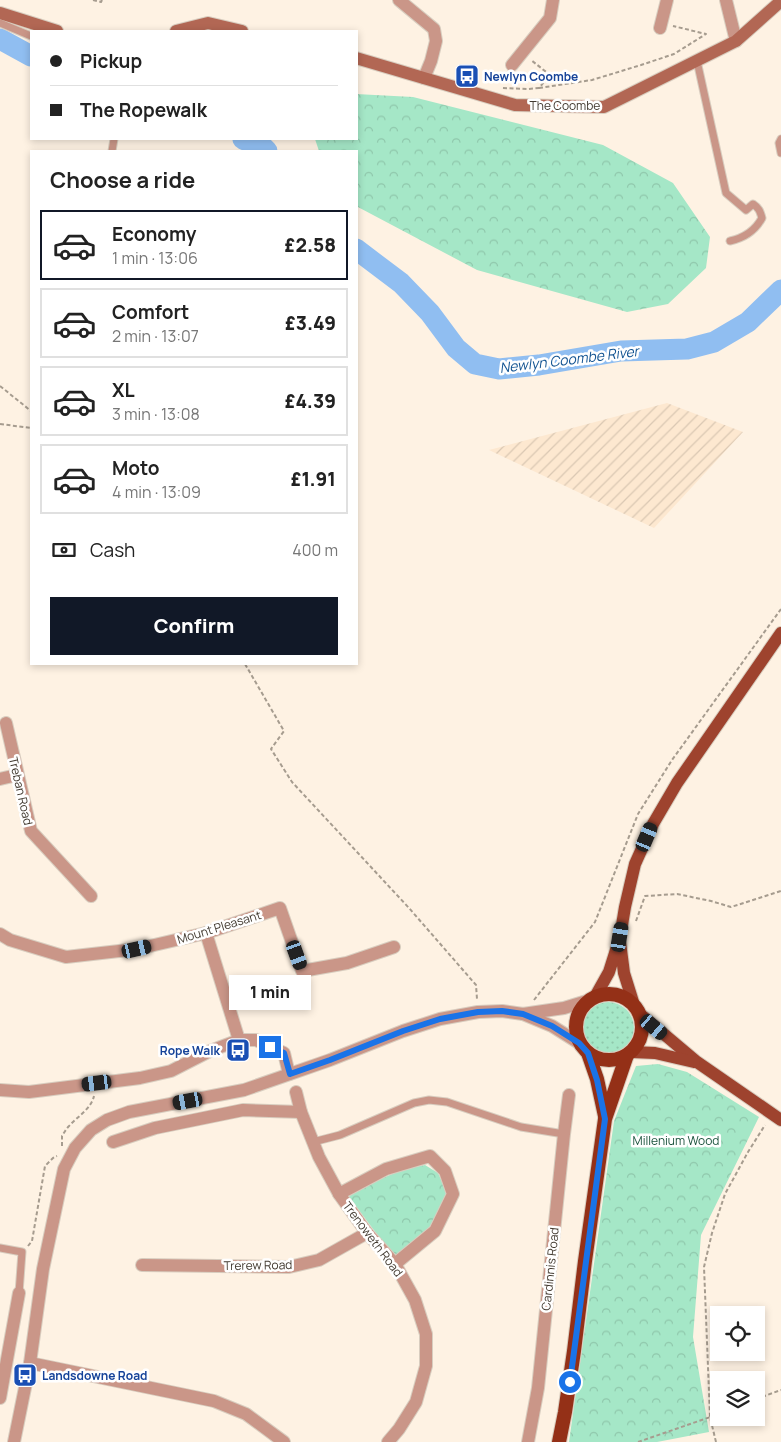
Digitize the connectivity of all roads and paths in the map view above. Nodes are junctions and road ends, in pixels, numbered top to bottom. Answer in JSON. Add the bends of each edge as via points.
{"nodes":[{"id":1,"x":93,"y":0,"type":"edge"},
{"id":2,"x":102,"y":0,"type":"edge"},
{"id":3,"x":399,"y":0,"type":"edge"},
{"id":4,"x":553,"y":0,"type":"edge"},
{"id":5,"x":667,"y":0,"type":"edge"},
{"id":6,"x":726,"y":0,"type":"edge"},
{"id":7,"x":781,"y":1,"type":"edge"},
{"id":8,"x":0,"y":13,"type":"edge"},
{"id":9,"x":0,"y":23,"type":"edge"},
{"id":10,"x":673,"y":26,"type":"dead end"},
{"id":11,"x":660,"y":28,"type":"dead end"},
{"id":12,"x":54,"y":30,"type":"edge"},
{"id":13,"x":181,"y":30,"type":"edge"},
{"id":14,"x":237,"y":30,"type":"edge"},
{"id":15,"x":30,"y":36,"type":"edge"},
{"id":16,"x":736,"y":41,"type":"junction"},
{"id":17,"x":358,"y":59,"type":"edge"},
{"id":18,"x":531,"y":60,"type":"dead end"},
{"id":19,"x":697,"y":61,"type":"junction"},
{"id":20,"x":512,"y":65,"type":"dead end"},
{"id":21,"x":424,"y":78,"type":"junction"},
{"id":22,"x":539,"y":88,"type":"junction"},
{"id":23,"x":511,"y":89,"type":"dead end"},
{"id":24,"x":781,"y":139,"type":"edge"},
{"id":25,"x":781,"y":152,"type":"edge"},
{"id":26,"x":730,"y":242,"type":"dead end"},
{"id":27,"x":0,"y":386,"type":"edge"},
{"id":28,"x":30,"y":410,"type":"edge"},
{"id":29,"x":0,"y":424,"type":"edge"},
{"id":30,"x":30,"y":428,"type":"edge"},
{"id":31,"x":781,"y":633,"type":"edge"},
{"id":32,"x":246,"y":665,"type":"edge"},
{"id":33,"x":6,"y":723,"type":"dead end"},
{"id":34,"x":17,"y":775,"type":"junction"},
{"id":35,"x":0,"y":778,"type":"edge"},
{"id":36,"x":781,"y":891,"type":"edge"},
{"id":37,"x":91,"y":896,"type":"dead end"},
{"id":38,"x":636,"y":923,"type":"dead end"},
{"id":39,"x":206,"y":933,"type":"junction"},
{"id":40,"x":0,"y":934,"type":"edge"},
{"id":41,"x":620,"y":937,"type":"junction"},
{"id":42,"x":394,"y":947,"type":"dead end"},
{"id":43,"x":592,"y":998,"type":"junction"},
{"id":44,"x":637,"y":1010,"type":"junction"},
{"id":45,"x":478,"y":1012,"type":"junction"},
{"id":46,"x":523,"y":1014,"type":"junction"},
{"id":47,"x":239,"y":1040,"type":"junction"},
{"id":48,"x":584,"y":1048,"type":"junction"},
{"id":49,"x":630,"y":1054,"type":"junction"},
{"id":50,"x":697,"y":1062,"type":"junction"},
{"id":51,"x":290,"y":1074,"type":"junction"},
{"id":52,"x":97,"y":1083,"type":"junction"},
{"id":53,"x":0,"y":1090,"type":"edge"},
{"id":54,"x":296,"y":1092,"type":"dead end"},
{"id":55,"x":569,"y":1095,"type":"dead end"},
{"id":56,"x":301,"y":1112,"type":"junction"},
{"id":57,"x":776,"y":1117,"type":"edge"},
{"id":58,"x":605,"y":1119,"type":"junction"},
{"id":59,"x":564,"y":1134,"type":"junction"},
{"id":60,"x":113,"y":1142,"type":"dead end"},
{"id":61,"x":313,"y":1142,"type":"junction"},
{"id":62,"x":65,"y":1154,"type":"junction"},
{"id":63,"x":340,"y":1194,"type":"junction"},
{"id":64,"x":367,"y":1233,"type":"junction"},
{"id":65,"x":0,"y":1248,"type":"edge"},
{"id":66,"x":22,"y":1252,"type":"junction"},
{"id":67,"x":395,"y":1264,"type":"junction"},
{"id":68,"x":142,"y":1265,"type":"dead end"},
{"id":69,"x":19,"y":1293,"type":"joint"},
{"id":70,"x":30,"y":1363,"type":"junction"},
{"id":71,"x":781,"y":1390,"type":"edge"},
{"id":72,"x":765,"y":1396,"type":"edge"},
{"id":73,"x":0,"y":1398,"type":"edge"},
{"id":74,"x":710,"y":1417,"type":"joint"},
{"id":75,"x":712,"y":1426,"type":"edge"},
{"id":76,"x":14,"y":1442,"type":"edge"},
{"id":77,"x":284,"y":1442,"type":"edge"},
{"id":78,"x":388,"y":1442,"type":"edge"},
{"id":79,"x":528,"y":1442,"type":"edge"},
{"id":80,"x":559,"y":1442,"type":"edge"},
{"id":81,"x":638,"y":1442,"type":"edge"},
{"id":82,"x":716,"y":1442,"type":"edge"}],
"edges":[{"from":1,"to":2,"type":"path"},
{"from":3,"to":21,"type":"street","via":[[434,28],[436,41]]},
{"from":4,"to":20,"type":"street","via":[[550,18]]},
{"from":5,"to":11,"type":"street"},
{"from":6,"to":16,"type":"street"},
{"from":7,"to":16,"type":"main road","name":"The Coombe"},
{"from":8,"to":12,"type":"main road"},
{"from":9,"to":15,"type":"lane"},
{"from":10,"to":22,"type":"path","via":[[706,34],[666,57],[592,80]]},
{"from":13,"to":14,"type":"main road","via":[[208,24]]},
{"from":16,"to":19,"type":"main road","name":"The Coombe"},
{"from":17,"to":21,"type":"main road","name":"The Coombe"},
{"from":18,"to":22,"type":"path","via":[[550,75]]},
{"from":19,"to":21,"type":"main road","name":"The Coombe","via":[[604,107],[515,105]]},
{"from":19,"to":26,"type":"lane","via":[[726,192],[746,210],[753,204],[756,206],[762,218],[757,227]]},
{"from":22,"to":23,"type":"path"},
{"from":24,"to":25,"type":"lane"},
{"from":27,"to":28,"type":"path"},
{"from":29,"to":30,"type":"path"},
{"from":31,"to":41,"type":"main road","via":[[652,824],[636,864],[624,907]]},
{"from":32,"to":45,"type":"path","via":[[284,731],[271,750],[292,782],[476,985]]},
{"from":33,"to":34,"type":"street","name":"Treban Road"},
{"from":34,"to":35,"type":"street"},
{"from":34,"to":37,"type":"street","name":"Treban Road","via":[[31,831]]},
{"from":36,"to":38,"type":"path","via":[[730,907],[677,894],[646,896]]},
{"from":39,"to":40,"type":"street","name":"Mount Pleasant","via":[[137,949],[66,957]]},
{"from":39,"to":42,"type":"street","name":"Mount Pleasant","via":[[280,908],[302,971],[347,963]]},
{"from":39,"to":47,"type":"street"},
{"from":41,"to":43,"type":"main road","via":[[609,972]]},
{"from":41,"to":44,"type":"main road","via":[[624,973]]},
{"from":43,"to":44,"type":"highway","via":[[616,994],[626,998]]},
{"from":43,"to":46,"type":"street","via":[[564,1008]]},
{"from":43,"to":48,"type":"highway","via":[[579,1011],[576,1022],[576,1033]]},
{"from":44,"to":49,"type":"highway","via":[[642,1034]]},
{"from":44,"to":50,"type":"main road"},
{"from":45,"to":46,"type":"street"},
{"from":45,"to":51,"type":"street","via":[[440,1019],[403,1031]]},
{"from":46,"to":48,"type":"street","via":[[552,1026]]},
{"from":47,"to":51,"type":"street","via":[[256,1040],[284,1053]]},
{"from":47,"to":52,"type":"street","via":[[171,1070],[140,1078]]},
{"from":48,"to":49,"type":"highway","via":[[598,1059],[610,1061]]},
{"from":48,"to":58,"type":"highway","via":[[597,1080]]},
{"from":49,"to":50,"type":"main road","via":[[656,1054]]},
{"from":49,"to":58,"type":"highway"},
{"from":50,"to":57,"type":"main road"},
{"from":51,"to":62,"type":"street","via":[[244,1090],[129,1112],[106,1120]]},
{"from":52,"to":53,"type":"street","via":[[29,1092]]},
{"from":52,"to":62,"type":"path","via":[[93,1100],[62,1136]]},
{"from":54,"to":56,"type":"street","name":"Trenoweth Road"},
{"from":55,"to":59,"type":"street","name":"Cardinnis Road"},
{"from":56,"to":60,"type":"street","via":[[243,1110],[155,1128]]},
{"from":56,"to":61,"type":"street","name":"Trenoweth Road"},
{"from":57,"to":74,"type":"path","via":[[748,1152],[725,1194],[704,1267]]},
{"from":58,"to":80,"type":"highway"},
{"from":59,"to":61,"type":"lane","via":[[521,1127],[447,1102],[429,1100],[414,1103],[340,1136]]},
{"from":59,"to":79,"type":"street","name":"Cardinnis Road","via":[[538,1388]]},
{"from":61,"to":63,"type":"street","name":"Trenoweth Road"},
{"from":62,"to":66,"type":"path","via":[[44,1166],[32,1241]]},
{"from":62,"to":70,"type":"street"},
{"from":63,"to":64,"type":"street","name":"Trenoweth Road"},
{"from":63,"to":67,"type":"street","via":[[386,1168],[430,1156],[446,1171],[452,1194],[435,1231]]},
{"from":64,"to":67,"type":"street","name":"Trenoweth Road"},
{"from":64,"to":68,"type":"street","name":"Trerew Road","via":[[319,1260],[289,1267]]},
{"from":65,"to":66,"type":"lane"},
{"from":66,"to":69,"type":"lane"},
{"from":67,"to":78,"type":"street","name":"Trenoweth Road","via":[[415,1300],[426,1334],[426,1366],[416,1402]]},
{"from":69,"to":73,"type":"street"},
{"from":70,"to":76,"type":"street"},
{"from":70,"to":77,"type":"street","via":[[214,1401],[246,1414]]},
{"from":71,"to":72,"type":"path"},
{"from":74,"to":81,"type":"path"},
{"from":75,"to":82,"type":"path"}]}
